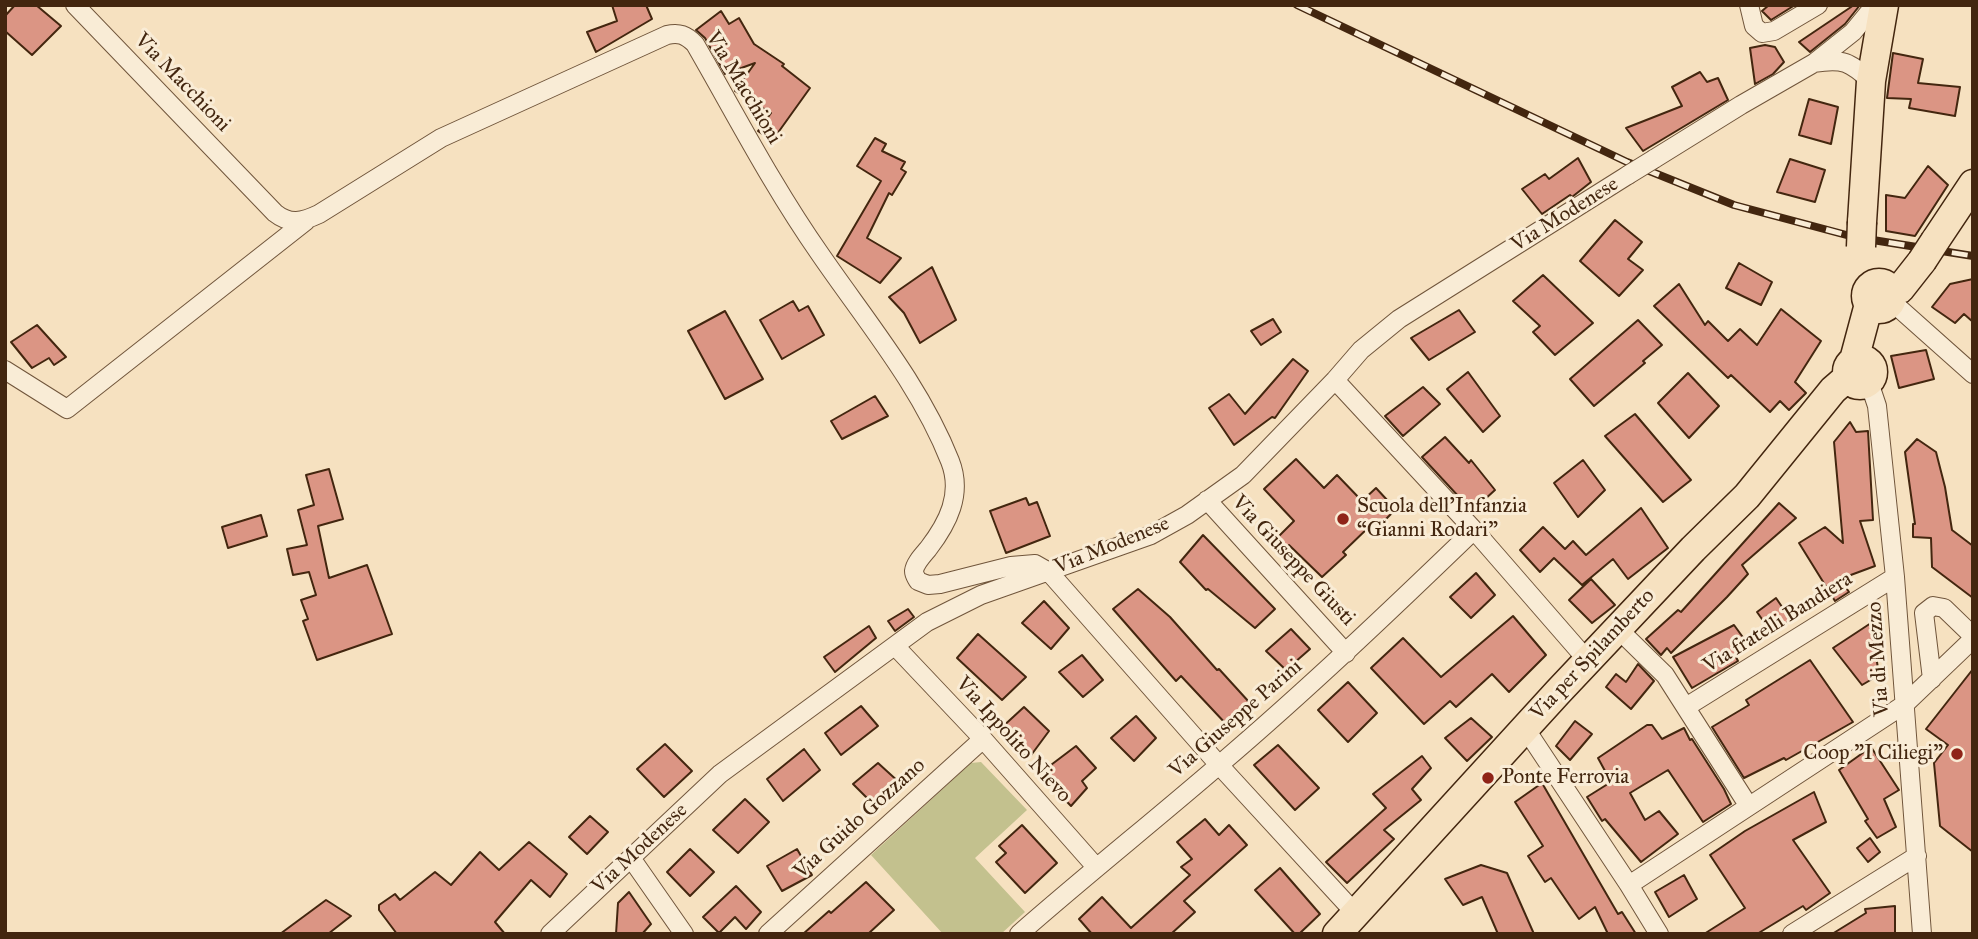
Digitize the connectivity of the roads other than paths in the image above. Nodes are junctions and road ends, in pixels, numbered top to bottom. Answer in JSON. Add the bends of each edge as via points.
{"nodes":[{"id":1,"x":75,"y":5,"type":"edge"},
{"id":2,"x":1749,"y":5,"type":"edge"},
{"id":3,"x":1818,"y":5,"type":"edge"},
{"id":4,"x":1875,"y":5,"type":"edge"},
{"id":5,"x":1884,"y":5,"type":"edge"},
{"id":6,"x":1814,"y":63,"type":"junction"},
{"id":7,"x":1871,"y":81,"type":"junction"},
{"id":8,"x":1973,"y":184,"type":"edge"},
{"id":9,"x":309,"y":219,"type":"junction"},
{"id":10,"x":1881,"y":298,"type":"junction"},
{"id":11,"x":5,"y":370,"type":"edge"},
{"id":12,"x":1860,"y":370,"type":"junction"},
{"id":13,"x":1973,"y":374,"type":"edge"},
{"id":14,"x":1335,"y":380,"type":"junction"},
{"id":15,"x":1207,"y":500,"type":"junction"},
{"id":16,"x":1474,"y":530,"type":"junction"},
{"id":17,"x":1049,"y":572,"type":"junction"},
{"id":18,"x":1895,"y":577,"type":"junction"},
{"id":19,"x":1618,"y":628,"type":"junction"},
{"id":20,"x":1973,"y":637,"type":"edge"},
{"id":21,"x":895,"y":646,"type":"junction"},
{"id":22,"x":1346,"y":653,"type":"junction"},
{"id":23,"x":1588,"y":661,"type":"junction"},
{"id":24,"x":1931,"y":679,"type":"junction"},
{"id":25,"x":1905,"y":704,"type":"junction"},
{"id":26,"x":1686,"y":707,"type":"junction"},
{"id":27,"x":1525,"y":728,"type":"junction"},
{"id":28,"x":983,"y":738,"type":"junction"},
{"id":29,"x":1219,"y":765,"type":"junction"},
{"id":30,"x":1748,"y":805,"type":"junction"},
{"id":31,"x":1917,"y":856,"type":"junction"},
{"id":32,"x":631,"y":858,"type":"junction"},
{"id":33,"x":1096,"y":867,"type":"junction"},
{"id":34,"x":1629,"y":885,"type":"junction"},
{"id":35,"x":1346,"y":923,"type":"edge"},
{"id":36,"x":550,"y":934,"type":"edge"},
{"id":37,"x":684,"y":934,"type":"edge"},
{"id":38,"x":768,"y":934,"type":"edge"},
{"id":39,"x":1019,"y":934,"type":"edge"},
{"id":40,"x":1659,"y":934,"type":"edge"},
{"id":41,"x":1792,"y":934,"type":"edge"},
{"id":42,"x":1922,"y":934,"type":"edge"}],
"edges":[{"from":1,"to":9,"type":"street","name":"Via Macchioni","via":[[275,213],[290,222]]},
{"from":2,"to":3,"type":"street","via":[[1758,31],[1767,33]]},
{"from":4,"to":6,"type":"street","name":"Via Modenese","via":[[1853,32]]},
{"from":5,"to":7,"type":"main road"},
{"from":6,"to":7,"type":"street","name":"Via Modenese","via":[[1847,62]]},
{"from":6,"to":14,"type":"street","name":"Via Modenese","bridge":true,"via":[[1399,319],[1361,350]]},
{"from":7,"to":10,"type":"main road","via":[[1861,235],[1865,275]]},
{"from":8,"to":10,"type":"main road","via":[[1900,289]]},
{"from":9,"to":11,"type":"street","via":[[67,409]]},
{"from":9,"to":17,"type":"street","name":"Via Macchioni","via":[[441,138],[667,34],[682,34],[695,44],[803,230],[901,368],[947,452],[954,471],[952,509],[916,564],[916,578],[928,585],[940,584],[1035,564]]},
{"from":10,"to":12,"type":"main road","name":"Via per Spilamberto"},
{"from":10,"to":13,"type":"street"},
{"from":12,"to":18,"type":"street","name":"Via di Mezzo","via":[[1877,406]]},
{"from":12,"to":19,"type":"main road","name":"Via per Spilamberto","via":[[1833,390],[1747,496]]},
{"from":14,"to":15,"type":"street","name":"Via Modenese","via":[[1243,475]]},
{"from":14,"to":16,"type":"street"},
{"from":15,"to":17,"type":"street","name":"Via Modenese","via":[[1151,535]]},
{"from":15,"to":22,"type":"street","name":"Via Giuseppe Giusti"},
{"from":16,"to":22,"type":"street","name":"Via Giuseppe Parini"},
{"from":16,"to":23,"type":"street"},
{"from":17,"to":21,"type":"street","name":"Via Modenese","via":[[953,607]]},
{"from":17,"to":29,"type":"street"},
{"from":18,"to":25,"type":"street","name":"Via di Mezzo"},
{"from":18,"to":26,"type":"street","name":"Via fratelli Bandiera"},
{"from":19,"to":23,"type":"main road","name":"Via per Spilamberto"},
{"from":19,"to":26,"type":"street","via":[[1665,675]]},
{"from":20,"to":24,"type":"street"},
{"from":20,"to":24,"type":"street","via":[[1944,608],[1933,606],[1924,613]]},
{"from":21,"to":28,"type":"street","name":"Via Ippolito Nievo"},
{"from":21,"to":32,"type":"street","name":"Via Modenese","via":[[720,774]]},
{"from":22,"to":29,"type":"street","name":"Via Giuseppe Parini"},
{"from":23,"to":27,"type":"main road","name":"Via per Spilamberto"},
{"from":24,"to":25,"type":"street"},
{"from":25,"to":30,"type":"street"},
{"from":25,"to":31,"type":"street","name":"Via di Mezzo"},
{"from":26,"to":30,"type":"street"},
{"from":27,"to":34,"type":"street"},
{"from":27,"to":35,"type":"main road","name":"Via per Spilamberto"},
{"from":28,"to":33,"type":"street","name":"Via Ippolito Nievo"},
{"from":28,"to":38,"type":"street","name":"Via Guido Gozzano"},
{"from":29,"to":33,"type":"street","name":"Via Giuseppe Parini"},
{"from":29,"to":35,"type":"street"},
{"from":30,"to":34,"type":"street"},
{"from":31,"to":41,"type":"street"},
{"from":31,"to":42,"type":"street","name":"Via di Mezzo"},
{"from":32,"to":36,"type":"street","name":"Via Modenese"},
{"from":32,"to":37,"type":"street"},
{"from":33,"to":39,"type":"street","name":"Via Giuseppe Parini"},
{"from":34,"to":40,"type":"street"}]}
